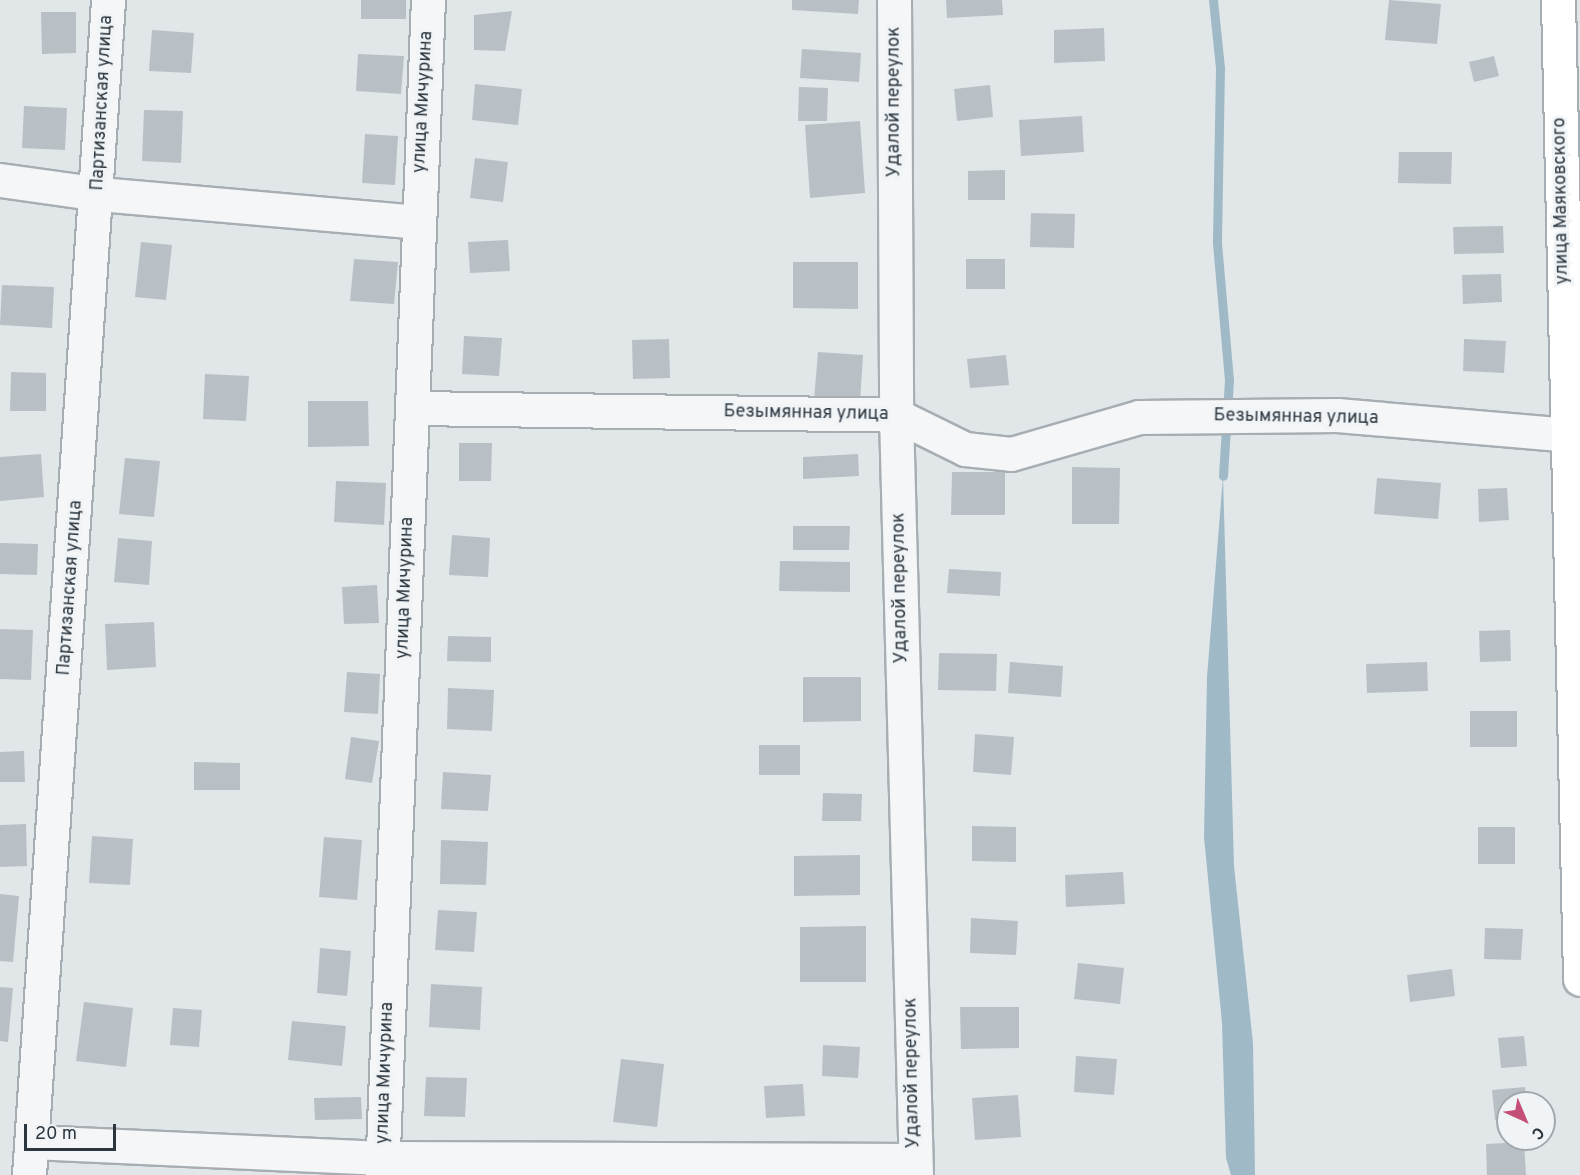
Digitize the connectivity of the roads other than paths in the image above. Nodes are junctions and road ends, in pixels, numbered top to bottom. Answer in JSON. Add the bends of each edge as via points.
{"nodes":[{"id":1,"x":108,"y":0,"type":"edge"},
{"id":2,"x":428,"y":0,"type":"edge"},
{"id":3,"x":894,"y":0,"type":"edge"},
{"id":4,"x":1558,"y":0,"type":"edge"},
{"id":5,"x":0,"y":180,"type":"edge"},
{"id":6,"x":99,"y":194,"type":"junction"},
{"id":7,"x":418,"y":222,"type":"junction"},
{"id":8,"x":413,"y":408,"type":"junction"},
{"id":9,"x":896,"y":415,"type":"junction"},
{"id":10,"x":1574,"y":436,"type":"edge"},
{"id":11,"x":1580,"y":979,"type":"edge"},
{"id":12,"x":32,"y":1142,"type":"junction"},
{"id":13,"x":382,"y":1166,"type":"edge"},
{"id":14,"x":915,"y":1168,"type":"edge"},
{"id":15,"x":30,"y":1175,"type":"edge"}],
"edges":[{"from":1,"to":6,"type":"street","name":"Партизанская улица"},
{"from":2,"to":7,"type":"street","name":"улица Мичурина"},
{"from":3,"to":9,"type":"street","name":"Удалой переулок"},
{"from":4,"to":10,"type":"main road","name":"улица Маяковского"},
{"from":5,"to":6,"type":"street"},
{"from":6,"to":7,"type":"street"},
{"from":6,"to":12,"type":"street","name":"Партизанская улица"},
{"from":7,"to":8,"type":"street","name":"улица Мичурина"},
{"from":8,"to":9,"type":"street","name":"Безымянная улица"},
{"from":8,"to":13,"type":"street","name":"улица Мичурина"},
{"from":9,"to":10,"type":"street","name":"Безымянная улица","via":[[965,449],[1011,454],[1139,417],[1337,415]]},
{"from":9,"to":14,"type":"street","name":"Удалой переулок"},
{"from":10,"to":11,"type":"main road","name":"улица Маяковского"},
{"from":12,"to":13,"type":"street"},
{"from":12,"to":15,"type":"street","name":"Партизанская улица"},
{"from":13,"to":14,"type":"street"}]}
